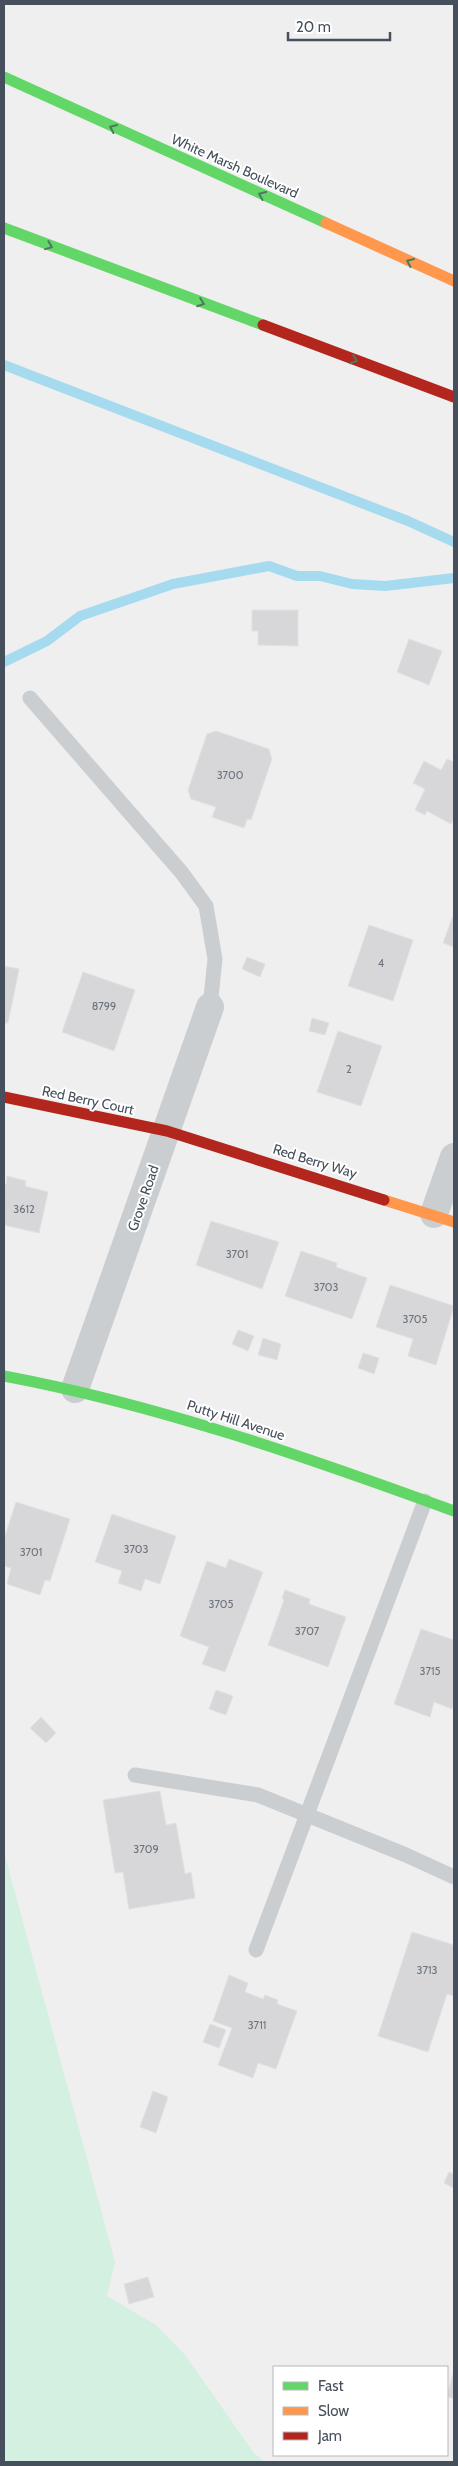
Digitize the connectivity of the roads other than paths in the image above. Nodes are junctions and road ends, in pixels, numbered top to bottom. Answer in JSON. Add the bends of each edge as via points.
{"nodes":[{"id":1,"x":4,"y":77,"type":"edge"},
{"id":2,"x":4,"y":228,"type":"edge"},
{"id":3,"x":454,"y":281,"type":"edge"},
{"id":4,"x":454,"y":397,"type":"edge"},
{"id":5,"x":30,"y":698,"type":"dead end"},
{"id":6,"x":210,"y":1007,"type":"joint"},
{"id":7,"x":4,"y":1098,"type":"edge"},
{"id":8,"x":167,"y":1131,"type":"junction"},
{"id":9,"x":454,"y":1157,"type":"edge"},
{"id":10,"x":444,"y":1218,"type":"edge"},
{"id":11,"x":4,"y":1376,"type":"edge"},
{"id":12,"x":75,"y":1389,"type":"junction"},
{"id":13,"x":425,"y":1501,"type":"junction"},
{"id":14,"x":454,"y":1512,"type":"edge"},
{"id":15,"x":135,"y":1775,"type":"dead end"},
{"id":16,"x":306,"y":1814,"type":"junction"},
{"id":17,"x":454,"y":1877,"type":"edge"},
{"id":18,"x":256,"y":1950,"type":"dead end"}],
"edges":[{"from":3,"to":1,"type":"main road","name":"White Marsh Boulevard","one_way":true},
{"from":2,"to":4,"type":"main road","one_way":true},
{"from":5,"to":6,"type":"lane","via":[[177,867],[206,906],[215,959]]},
{"from":6,"to":8,"type":"street","name":"Grove Road"},
{"from":7,"to":8,"type":"main road","name":"Red Berry Court"},
{"from":8,"to":10,"type":"main road","name":"Red Berry Way"},
{"from":8,"to":12,"type":"street","name":"Grove Road"},
{"from":9,"to":10,"type":"street"},
{"from":11,"to":12,"type":"main road","name":"Putty Hill Avenue"},
{"from":12,"to":13,"type":"main road","name":"Putty Hill Avenue","via":[[204,1425]]},
{"from":13,"to":14,"type":"main road","name":"Putty Hill Avenue"},
{"from":13,"to":16,"type":"lane"},
{"from":15,"to":16,"type":"lane","via":[[258,1794]]},
{"from":16,"to":17,"type":"lane"},
{"from":16,"to":18,"type":"lane"}]}
